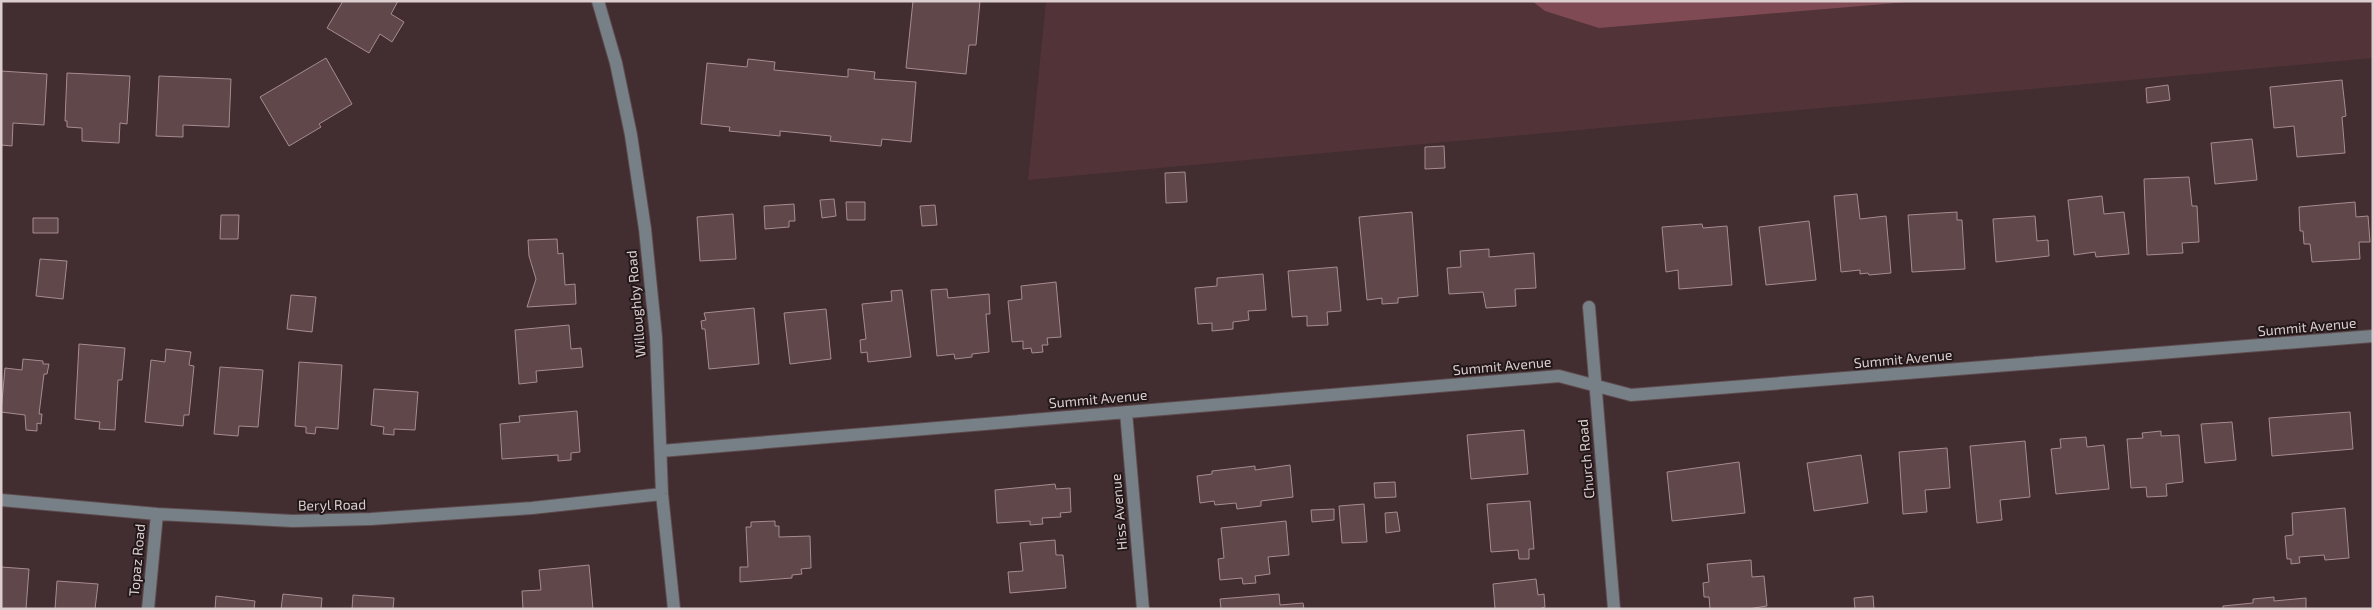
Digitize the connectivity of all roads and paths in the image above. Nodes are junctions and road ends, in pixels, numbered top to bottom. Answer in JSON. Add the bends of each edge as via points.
{"nodes":[{"id":1,"x":598,"y":1,"type":"edge"},
{"id":2,"x":1589,"y":306,"type":"dead end"},
{"id":3,"x":2373,"y":336,"type":"edge"},
{"id":4,"x":1595,"y":386,"type":"junction"},
{"id":5,"x":1126,"y":412,"type":"junction"},
{"id":6,"x":662,"y":451,"type":"junction"},
{"id":7,"x":662,"y":494,"type":"junction"},
{"id":8,"x":1,"y":500,"type":"edge"},
{"id":9,"x":156,"y":514,"type":"junction"},
{"id":10,"x":148,"y":609,"type":"edge"},
{"id":11,"x":674,"y":609,"type":"edge"},
{"id":12,"x":1142,"y":609,"type":"edge"},
{"id":13,"x":1614,"y":609,"type":"edge"}],
"edges":[{"from":1,"to":6,"type":"street","name":"Willoughby Road","via":[[632,135],[656,337]]},
{"from":2,"to":4,"type":"street","name":"Church Road"},
{"from":3,"to":4,"type":"street","name":"Summit Avenue","via":[[1631,395]]},
{"from":4,"to":5,"type":"street","name":"Summit Avenue","via":[[1559,376]]},
{"from":4,"to":13,"type":"street","name":"Church Road"},
{"from":5,"to":6,"type":"street","name":"Summit Avenue"},
{"from":5,"to":12,"type":"street","name":"Hiss Avenue"},
{"from":6,"to":7,"type":"street","name":"Willoughby Road"},
{"from":7,"to":9,"type":"street","name":"Beryl Road","via":[[532,508],[371,519],[293,521]]},
{"from":7,"to":11,"type":"street","name":"Willoughby Road"},
{"from":8,"to":9,"type":"street","name":"Beryl Road"},
{"from":9,"to":10,"type":"street","name":"Topaz Road"}]}
